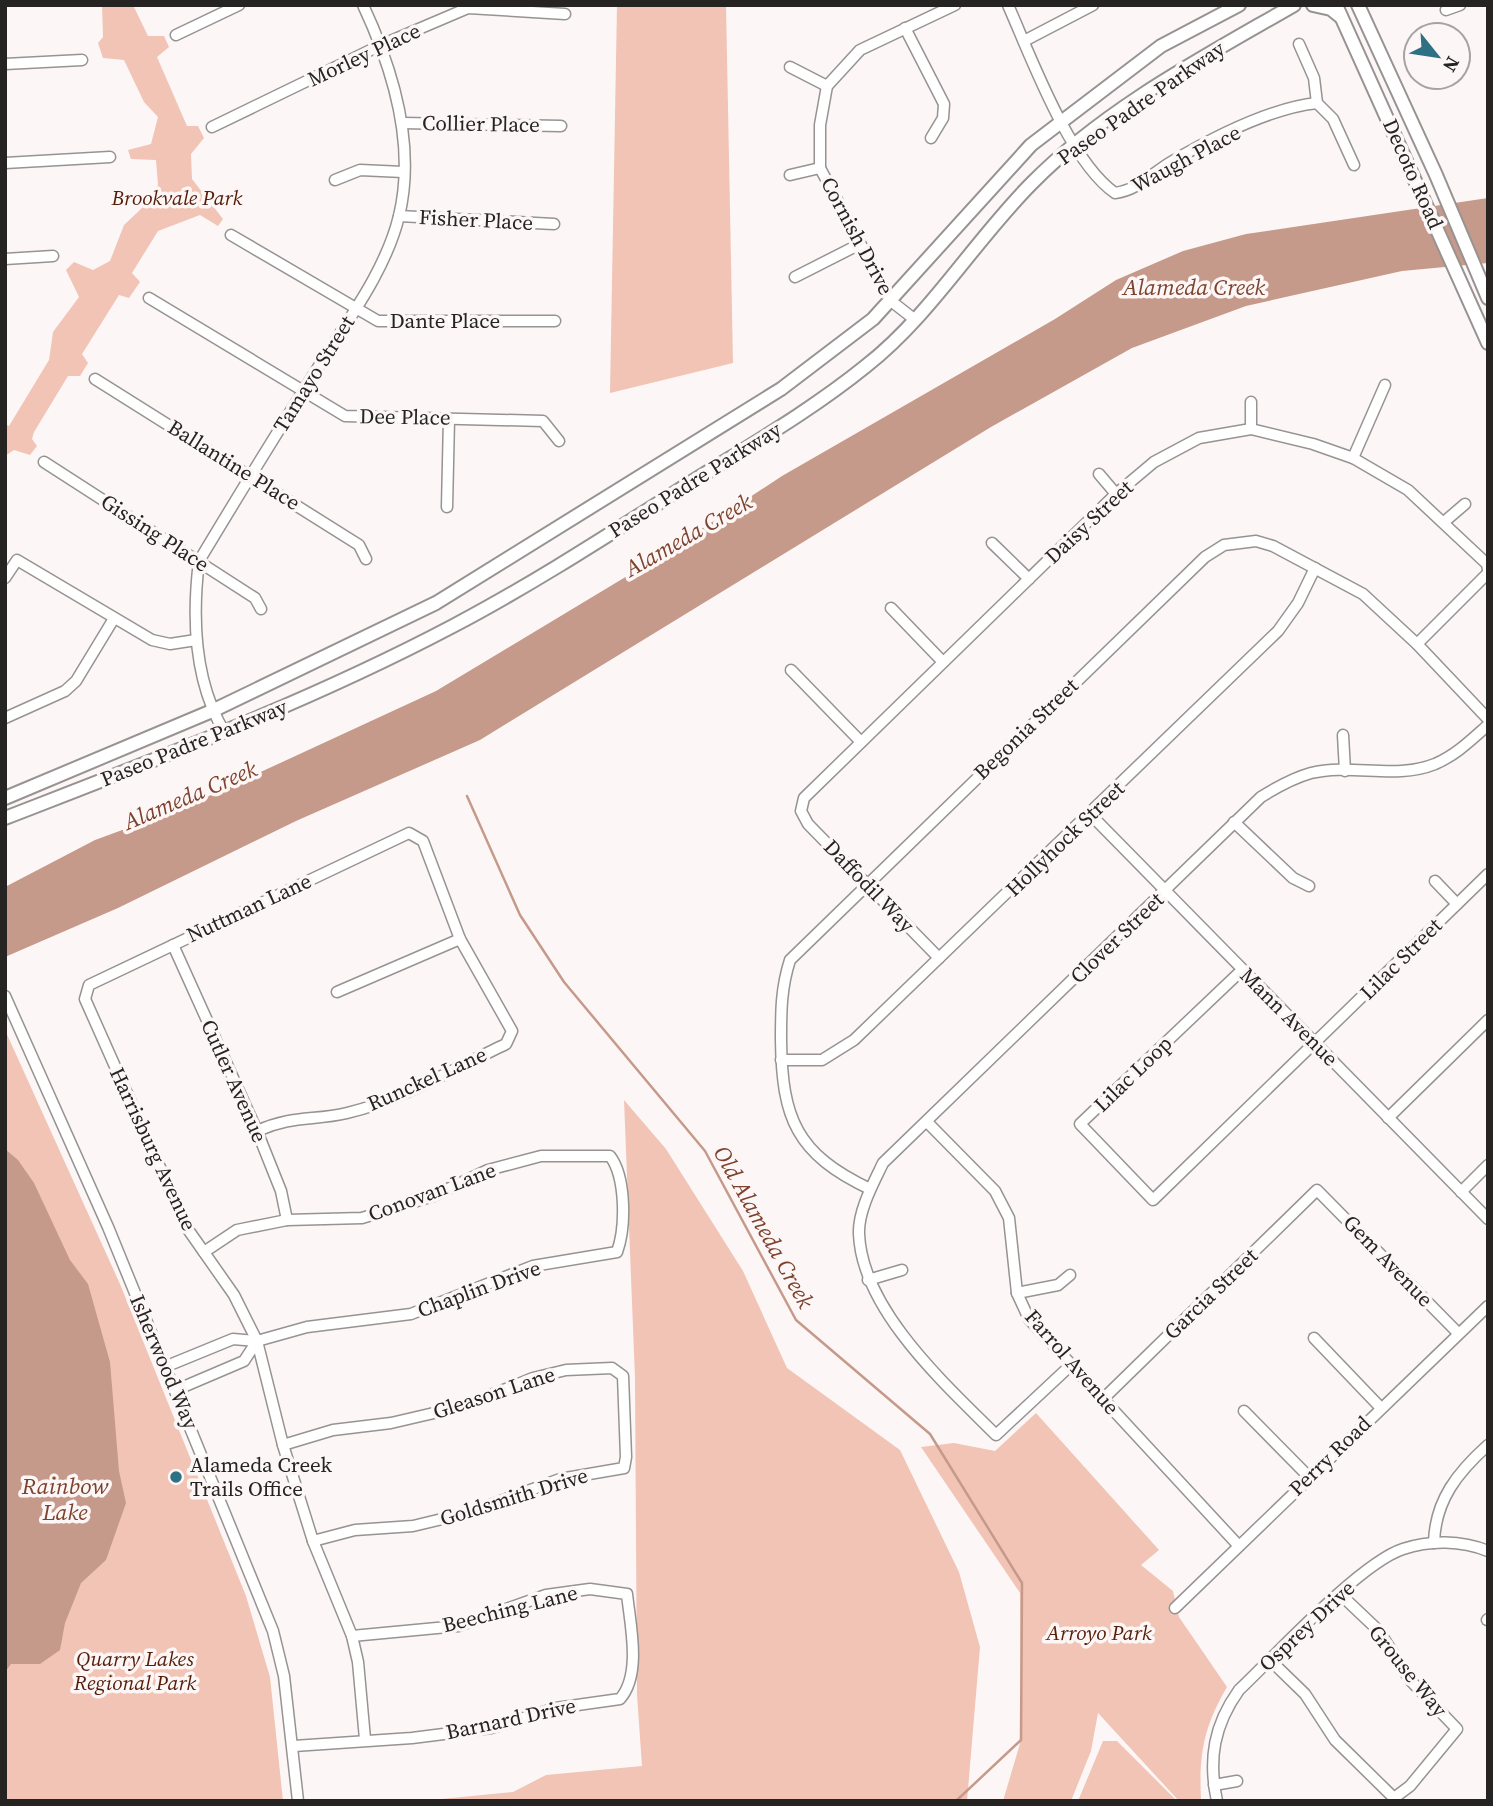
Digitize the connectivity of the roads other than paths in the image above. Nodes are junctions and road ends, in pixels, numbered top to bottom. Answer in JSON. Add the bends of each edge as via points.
{"nodes":[{"id":1,"x":239,"y":5,"type":"edge"},
{"id":2,"x":363,"y":5,"type":"edge"},
{"id":3,"x":955,"y":5,"type":"edge"},
{"id":4,"x":1008,"y":5,"type":"edge"},
{"id":5,"x":1093,"y":5,"type":"edge"},
{"id":6,"x":1239,"y":5,"type":"edge"},
{"id":7,"x":1312,"y":5,"type":"edge"},
{"id":8,"x":1336,"y":5,"type":"edge"},
{"id":9,"x":1359,"y":5,"type":"edge"},
{"id":10,"x":1364,"y":5,"type":"edge"},
{"id":11,"x":1460,"y":5,"type":"edge"},
{"id":12,"x":1293,"y":6,"type":"edge"},
{"id":13,"x":1446,"y":10,"type":"dead end"},
{"id":14,"x":565,"y":14,"type":"dead end"},
{"id":15,"x":1342,"y":18,"type":"junction"},
{"id":16,"x":1365,"y":20,"type":"junction"},
{"id":17,"x":905,"y":28,"type":"junction"},
{"id":18,"x":176,"y":35,"type":"dead end"},
{"id":19,"x":1024,"y":41,"type":"junction"},
{"id":20,"x":1299,"y":44,"type":"dead end"},
{"id":21,"x":381,"y":45,"type":"junction"},
{"id":22,"x":82,"y":60,"type":"dead end"},
{"id":23,"x":5,"y":64,"type":"edge"},
{"id":24,"x":790,"y":67,"type":"dead end"},
{"id":25,"x":827,"y":86,"type":"junction"},
{"id":26,"x":1317,"y":103,"type":"junction"},
{"id":27,"x":1062,"y":120,"type":"junction"},
{"id":28,"x":402,"y":123,"type":"junction"},
{"id":29,"x":561,"y":126,"type":"dead end"},
{"id":30,"x":212,"y":127,"type":"dead end"},
{"id":31,"x":931,"y":138,"type":"dead end"},
{"id":32,"x":1074,"y":144,"type":"junction"},
{"id":33,"x":110,"y":157,"type":"dead end"},
{"id":34,"x":5,"y":163,"type":"edge"},
{"id":35,"x":1354,"y":165,"type":"dead end"},
{"id":36,"x":820,"y":168,"type":"junction"},
{"id":37,"x":403,"y":172,"type":"junction"},
{"id":38,"x":790,"y":175,"type":"dead end"},
{"id":39,"x":335,"y":180,"type":"dead end"},
{"id":40,"x":399,"y":216,"type":"junction"},
{"id":41,"x":554,"y":224,"type":"dead end"},
{"id":42,"x":232,"y":235,"type":"dead end"},
{"id":43,"x":860,"y":244,"type":"junction"},
{"id":44,"x":53,"y":257,"type":"dead end"},
{"id":45,"x":5,"y":259,"type":"edge"},
{"id":46,"x":795,"y":277,"type":"dead end"},
{"id":47,"x":149,"y":298,"type":"dead end"},
{"id":48,"x":1488,"y":298,"type":"edge"},
{"id":49,"x":891,"y":301,"type":"junction"},
{"id":50,"x":355,"y":309,"type":"junction"},
{"id":51,"x":914,"y":320,"type":"junction"},
{"id":52,"x":555,"y":321,"type":"dead end"},
{"id":53,"x":1488,"y":343,"type":"edge"},
{"id":54,"x":95,"y":379,"type":"dead end"},
{"id":55,"x":1385,"y":385,"type":"dead end"},
{"id":56,"x":303,"y":391,"type":"junction"},
{"id":57,"x":1251,"y":402,"type":"dead end"},
{"id":58,"x":449,"y":419,"type":"junction"},
{"id":59,"x":1251,"y":429,"type":"junction"},
{"id":60,"x":559,"y":441,"type":"dead end"},
{"id":61,"x":1353,"y":458,"type":"junction"},
{"id":62,"x":44,"y":463,"type":"dead end"},
{"id":63,"x":252,"y":474,"type":"junction"},
{"id":64,"x":1099,"y":474,"type":"dead end"},
{"id":65,"x":1116,"y":494,"type":"junction"},
{"id":66,"x":1465,"y":503,"type":"dead end"},
{"id":67,"x":447,"y":507,"type":"dead end"},
{"id":68,"x":1444,"y":522,"type":"junction"},
{"id":69,"x":992,"y":543,"type":"dead end"},
{"id":70,"x":366,"y":559,"type":"dead end"},
{"id":71,"x":199,"y":561,"type":"junction"},
{"id":72,"x":1315,"y":568,"type":"junction"},
{"id":73,"x":1488,"y":572,"type":"edge"},
{"id":74,"x":5,"y":578,"type":"edge"},
{"id":75,"x":1029,"y":579,"type":"junction"},
{"id":76,"x":261,"y":608,"type":"dead end"},
{"id":77,"x":891,"y":608,"type":"dead end"},
{"id":78,"x":113,"y":620,"type":"junction"},
{"id":79,"x":196,"y":640,"type":"junction"},
{"id":80,"x":1417,"y":645,"type":"junction"},
{"id":81,"x":942,"y":661,"type":"junction"},
{"id":82,"x":791,"y":670,"type":"dead end"},
{"id":83,"x":212,"y":711,"type":"junction"},
{"id":84,"x":5,"y":718,"type":"edge"},
{"id":85,"x":1488,"y":722,"type":"edge"},
{"id":86,"x":225,"y":733,"type":"junction"},
{"id":87,"x":1343,"y":735,"type":"dead end"},
{"id":88,"x":861,"y":742,"type":"junction"},
{"id":89,"x":1346,"y":771,"type":"junction"},
{"id":90,"x":5,"y":798,"type":"edge"},
{"id":91,"x":801,"y":811,"type":"joint"},
{"id":92,"x":1091,"y":814,"type":"junction"},
{"id":93,"x":5,"y":818,"type":"edge"},
{"id":94,"x":1234,"y":821,"type":"junction"},
{"id":95,"x":1488,"y":874,"type":"edge"},
{"id":96,"x":1436,"y":881,"type":"dead end"},
{"id":97,"x":867,"y":883,"type":"junction"},
{"id":98,"x":1310,"y":886,"type":"dead end"},
{"id":99,"x":1164,"y":892,"type":"junction"},
{"id":100,"x":1457,"y":904,"type":"junction"},
{"id":101,"x":460,"y":939,"type":"junction"},
{"id":102,"x":173,"y":945,"type":"junction"},
{"id":103,"x":939,"y":958,"type":"junction"},
{"id":104,"x":1242,"y":970,"type":"junction"},
{"id":105,"x":86,"y":992,"type":"joint"},
{"id":106,"x":337,"y":992,"type":"dead end"},
{"id":107,"x":5,"y":996,"type":"edge"},
{"id":108,"x":1488,"y":1020,"type":"edge"},
{"id":109,"x":1315,"y":1044,"type":"junction"},
{"id":110,"x":781,"y":1060,"type":"junction"},
{"id":111,"x":1388,"y":1118,"type":"junction"},
{"id":112,"x":928,"y":1123,"type":"junction"},
{"id":113,"x":257,"y":1131,"type":"junction"},
{"id":114,"x":1488,"y":1165,"type":"edge"},
{"id":115,"x":619,"y":1167,"type":"joint"},
{"id":116,"x":870,"y":1189,"type":"junction"},
{"id":117,"x":1317,"y":1190,"type":"joint"},
{"id":118,"x":1461,"y":1192,"type":"junction"},
{"id":119,"x":1488,"y":1219,"type":"edge"},
{"id":120,"x":287,"y":1220,"type":"junction"},
{"id":121,"x":204,"y":1252,"type":"junction"},
{"id":122,"x":902,"y":1270,"type":"dead end"},
{"id":123,"x":1070,"y":1275,"type":"dead end"},
{"id":124,"x":869,"y":1280,"type":"junction"},
{"id":125,"x":1017,"y":1293,"type":"junction"},
{"id":126,"x":1488,"y":1306,"type":"edge"},
{"id":127,"x":1458,"y":1333,"type":"junction"},
{"id":128,"x":1314,"y":1338,"type":"dead end"},
{"id":129,"x":257,"y":1341,"type":"junction"},
{"id":130,"x":1071,"y":1364,"type":"junction"},
{"id":131,"x":167,"y":1366,"type":"junction"},
{"id":132,"x":622,"y":1376,"type":"joint"},
{"id":133,"x":176,"y":1390,"type":"junction"},
{"id":134,"x":1104,"y":1398,"type":"junction"},
{"id":135,"x":1380,"y":1406,"type":"junction"},
{"id":136,"x":1244,"y":1411,"type":"dead end"},
{"id":137,"x":283,"y":1445,"type":"junction"},
{"id":138,"x":1488,"y":1445,"type":"edge"},
{"id":139,"x":1308,"y":1476,"type":"junction"},
{"id":140,"x":313,"y":1541,"type":"junction"},
{"id":141,"x":1434,"y":1542,"type":"junction"},
{"id":142,"x":1238,"y":1545,"type":"junction"},
{"id":143,"x":1488,"y":1551,"type":"edge"},
{"id":144,"x":627,"y":1594,"type":"joint"},
{"id":145,"x":1340,"y":1594,"type":"junction"},
{"id":146,"x":1175,"y":1608,"type":"dead end"},
{"id":147,"x":352,"y":1636,"type":"junction"},
{"id":148,"x":1270,"y":1660,"type":"junction"},
{"id":149,"x":365,"y":1739,"type":"junction"},
{"id":150,"x":293,"y":1741,"type":"junction"},
{"id":151,"x":1237,"y":1781,"type":"dead end"},
{"id":152,"x":1214,"y":1785,"type":"junction"},
{"id":153,"x":298,"y":1801,"type":"edge"},
{"id":154,"x":1217,"y":1801,"type":"edge"}],
"edges":[{"from":1,"to":18,"type":"street"},
{"from":2,"to":21,"type":"street","name":"Tamayo Street"},
{"from":3,"to":17,"type":"street"},
{"from":4,"to":19,"type":"street","name":"Waugh Place"},
{"from":5,"to":19,"type":"street"},
{"from":6,"to":27,"type":"main road","name":"Paseo Padre Parkway","via":[[1161,46]]},
{"from":7,"to":12,"type":"main road"},
{"from":7,"to":15,"type":"main road","via":[[1331,9]]},
{"from":8,"to":15,"type":"main road","name":"Decoto Road"},
{"from":9,"to":16,"type":"main road","name":"Decoto Road"},
{"from":10,"to":16,"type":"main road"},
{"from":11,"to":13,"type":"street"},
{"from":12,"to":32,"type":"main road","name":"Paseo Padre Parkway","via":[[1187,66]]},
{"from":14,"to":21,"type":"street","name":"Morley Place","via":[[468,8]]},
{"from":15,"to":53,"type":"main road","name":"Decoto Road"},
{"from":16,"to":48,"type":"main road","name":"Decoto Road"},
{"from":17,"to":25,"type":"street","via":[[860,50]]},
{"from":17,"to":31,"type":"street","via":[[944,104],[943,118]]},
{"from":19,"to":27,"type":"street","name":"Waugh Place"},
{"from":20,"to":26,"type":"street","via":[[1314,78]]},
{"from":21,"to":28,"type":"street","name":"Tamayo Street"},
{"from":21,"to":30,"type":"street","name":"Morley Place"},
{"from":22,"to":23,"type":"street"},
{"from":24,"to":25,"type":"street"},
{"from":25,"to":36,"type":"street","name":"Cornish Drive","via":[[820,125]]},
{"from":26,"to":32,"type":"street","name":"Waugh Place","via":[[1292,106],[1197,148],[1131,191],[1115,193],[1099,182]]},
{"from":26,"to":35,"type":"street","via":[[1333,120]]},
{"from":27,"to":32,"type":"street","name":"Waugh Place"},
{"from":27,"to":49,"type":"main road","name":"Paseo Padre Parkway","via":[[1003,172]]},
{"from":28,"to":29,"type":"street","name":"Collier Place"},
{"from":28,"to":37,"type":"street","name":"Tamayo Street"},
{"from":32,"to":51,"type":"main road","name":"Paseo Padre Parkway","via":[[1031,183]]},
{"from":33,"to":34,"type":"street"},
{"from":36,"to":38,"type":"street"},
{"from":36,"to":43,"type":"street","name":"Cornish Drive"},
{"from":37,"to":39,"type":"street","via":[[360,170]]},
{"from":37,"to":40,"type":"street","name":"Tamayo Street"},
{"from":40,"to":41,"type":"street","name":"Fisher Place"},
{"from":40,"to":50,"type":"street","name":"Tamayo Street"},
{"from":42,"to":50,"type":"street","name":"Dante Place"},
{"from":43,"to":46,"type":"street"},
{"from":43,"to":49,"type":"street","name":"Cornish Drive"},
{"from":44,"to":45,"type":"street"},
{"from":47,"to":56,"type":"street","name":"Dee Place"},
{"from":49,"to":51,"type":"street","name":"Cornish Drive"},
{"from":49,"to":83,"type":"main road","name":"Paseo Padre Parkway","via":[[840,346],[780,389],[436,603]]},
{"from":50,"to":52,"type":"street","name":"Dante Place","via":[[378,321]]},
{"from":50,"to":56,"type":"street","name":"Tamayo Street"},
{"from":51,"to":86,"type":"main road","name":"Paseo Padre Parkway","via":[[868,365],[798,415],[544,575],[344,680]]},
{"from":54,"to":63,"type":"street","name":"Ballantine Place"},
{"from":55,"to":61,"type":"street"},
{"from":56,"to":58,"type":"street","name":"Dee Place","via":[[345,416]]},
{"from":56,"to":63,"type":"street","name":"Tamayo Street"},
{"from":57,"to":59,"type":"street"},
{"from":58,"to":60,"type":"street","name":"Dee Place","via":[[543,421]]},
{"from":58,"to":67,"type":"street"},
{"from":59,"to":61,"type":"street","name":"Daisy Street"},
{"from":59,"to":65,"type":"street","name":"Daisy Street","via":[[1199,438],[1154,462]]},
{"from":61,"to":68,"type":"street","name":"Daisy Street","via":[[1408,489]]},
{"from":62,"to":71,"type":"street","name":"Gissing Place"},
{"from":63,"to":70,"type":"street","name":"Ballantine Place","via":[[359,545]]},
{"from":63,"to":71,"type":"street","name":"Tamayo Street"},
{"from":64,"to":65,"type":"street"},
{"from":65,"to":75,"type":"street","name":"Daisy Street"},
{"from":66,"to":68,"type":"street"},
{"from":68,"to":73,"type":"street","name":"Daisy Street","via":[[1487,564]]},
{"from":69,"to":75,"type":"street"},
{"from":71,"to":76,"type":"street","name":"Gissing Place","via":[[255,598]]},
{"from":71,"to":79,"type":"street","name":"Tamayo Street"},
{"from":72,"to":80,"type":"street","name":"Begonia Street","via":[[1363,594]]},
{"from":72,"to":92,"type":"street","name":"Hollyhock Street","via":[[1278,631]]},
{"from":72,"to":97,"type":"street","name":"Begonia Street","via":[[1256,541],[1224,545],[1205,557]]},
{"from":73,"to":80,"type":"street"},
{"from":74,"to":78,"type":"street","via":[[17,560]]},
{"from":75,"to":81,"type":"street","name":"Daisy Street"},
{"from":77,"to":81,"type":"street"},
{"from":78,"to":79,"type":"street","via":[[152,640],[170,644]]},
{"from":78,"to":84,"type":"street","via":[[70,687]]},
{"from":79,"to":83,"type":"street","name":"Tamayo Street"},
{"from":80,"to":85,"type":"street","name":"Begonia Street"},
{"from":81,"to":88,"type":"street","name":"Daisy Street"},
{"from":82,"to":88,"type":"street"},
{"from":83,"to":86,"type":"street","name":"Tamayo Street"},
{"from":83,"to":90,"type":"main road","name":"Paseo Padre Parkway"},
{"from":85,"to":89,"type":"street","name":"Clover Street","via":[[1456,753],[1434,764],[1396,772]]},
{"from":86,"to":93,"type":"main road","name":"Paseo Padre Parkway"},
{"from":87,"to":89,"type":"street"},
{"from":88,"to":91,"type":"street","name":"Daisy Street","via":[[804,799]]},
{"from":89,"to":94,"type":"street","name":"Clover Street","via":[[1311,773],[1286,782]]},
{"from":91,"to":97,"type":"street","name":"Daffodil Way","via":[[808,824]]},
{"from":92,"to":99,"type":"street","name":"Mann Avenue"},
{"from":92,"to":103,"type":"street","name":"Hollyhock Street"},
{"from":94,"to":98,"type":"street","via":[[1293,878]]},
{"from":94,"to":99,"type":"street","name":"Clover Street"},
{"from":95,"to":100,"type":"street","name":"Lilac Street"},
{"from":96,"to":100,"type":"street"},
{"from":97,"to":103,"type":"street","name":"Daffodil Way"},
{"from":97,"to":110,"type":"street","name":"Begonia Street","via":[[790,960],[780,988]]},
{"from":99,"to":104,"type":"street","name":"Mann Avenue"},
{"from":99,"to":112,"type":"street","name":"Clover Street"},
{"from":100,"to":109,"type":"street","name":"Lilac Street"},
{"from":101,"to":102,"type":"street","name":"Nuttman Lane","via":[[423,841],[409,833]]},
{"from":101,"to":106,"type":"street"},
{"from":101,"to":113,"type":"street","name":"Runckel Lane","via":[[512,1031],[506,1044],[398,1095],[346,1113],[281,1120]]},
{"from":102,"to":105,"type":"street","name":"Nuttman Lane","via":[[89,985]]},
{"from":102,"to":113,"type":"street","name":"Cutler Avenue"},
{"from":103,"to":110,"type":"street","name":"Hollyhock Street","via":[[854,1040],[822,1060]]},
{"from":104,"to":109,"type":"street","name":"Mann Avenue"},
{"from":104,"to":109,"type":"street","name":"Lilac Loop","via":[[1080,1124],[1153,1200]]},
{"from":105,"to":121,"type":"street","name":"Harrisburg Avenue","via":[[85,999],[136,1116],[187,1228]]},
{"from":107,"to":131,"type":"street","name":"Isherwood Way"},
{"from":108,"to":111,"type":"street"},
{"from":109,"to":111,"type":"street","name":"Mann Avenue"},
{"from":110,"to":116,"type":"street","name":"Begonia Street","via":[[783,1092],[802,1137],[823,1164]]},
{"from":111,"to":118,"type":"street","name":"Mann Avenue"},
{"from":112,"to":116,"type":"street","name":"Clover Street","via":[[883,1163]]},
{"from":112,"to":125,"type":"street","name":"Farrol Avenue","via":[[995,1191],[1009,1218]]},
{"from":113,"to":120,"type":"street","name":"Cutler Avenue","via":[[281,1191]]},
{"from":114,"to":118,"type":"street"},
{"from":115,"to":120,"type":"street","name":"Conovan Lane","via":[[610,1156],[541,1156],[488,1170],[433,1196],[362,1218]]},
{"from":115,"to":129,"type":"street","name":"Chaplin Drive","via":[[622,1237],[617,1252],[533,1266],[411,1314],[307,1327]]},
{"from":116,"to":124,"type":"street","name":"Clover Street","via":[[859,1233]]},
{"from":117,"to":127,"type":"street","name":"Gem Avenue"},
{"from":117,"to":134,"type":"street","name":"Garcia Street"},
{"from":118,"to":119,"type":"street","name":"Mann Avenue"},
{"from":120,"to":121,"type":"street","name":"Conovan Lane","via":[[237,1230]]},
{"from":121,"to":129,"type":"street","name":"Harrisburg Avenue","via":[[234,1295]]},
{"from":122,"to":124,"type":"street"},
{"from":123,"to":125,"type":"street","via":[[1058,1285]]},
{"from":124,"to":130,"type":"street","name":"Clover Street","via":[[919,1359],[996,1435]]},
{"from":125,"to":130,"type":"street","name":"Farrol Avenue","via":[[1028,1319]]},
{"from":126,"to":127,"type":"street","name":"Perry Road"},
{"from":127,"to":135,"type":"street","name":"Perry Road"},
{"from":128,"to":135,"type":"street"},
{"from":129,"to":131,"type":"street","name":"Chaplin Drive","via":[[233,1339]]},
{"from":129,"to":133,"type":"street","via":[[244,1361]]},
{"from":129,"to":137,"type":"street","name":"Harrisburg Avenue"},
{"from":130,"to":134,"type":"street","name":"Farrol Avenue"},
{"from":131,"to":133,"type":"street","name":"Isherwood Way"},
{"from":132,"to":137,"type":"street","name":"Gleason Lane","via":[[612,1368],[566,1370],[464,1406],[391,1423],[333,1430]]},
{"from":132,"to":140,"type":"street","name":"Goldsmith Drive","via":[[624,1468],[560,1479],[471,1512],[413,1526],[355,1530]]},
{"from":133,"to":150,"type":"street","name":"Isherwood Way","via":[[273,1631]]},
{"from":134,"to":142,"type":"street","name":"Farrol Avenue"},
{"from":135,"to":139,"type":"street","name":"Perry Road"},
{"from":136,"to":139,"type":"street"},
{"from":137,"to":140,"type":"street","name":"Harrisburg Avenue"},
{"from":138,"to":141,"type":"street","via":[[1457,1474],[1439,1508]]},
{"from":139,"to":142,"type":"street","name":"Perry Road"},
{"from":140,"to":147,"type":"street","name":"Harrisburg Avenue"},
{"from":141,"to":143,"type":"street","name":"Osprey Drive","via":[[1456,1542]]},
{"from":141,"to":145,"type":"street","name":"Osprey Drive","via":[[1379,1560]]},
{"from":142,"to":146,"type":"street","name":"Perry Road"},
{"from":144,"to":147,"type":"street","name":"Beeching Lane","via":[[590,1589],[546,1595],[458,1626]]},
{"from":144,"to":149,"type":"street","name":"Barnard Drive","via":[[631,1679],[620,1699],[556,1707],[491,1728]]},
{"from":145,"to":148,"type":"street","name":"Osprey Drive"},
{"from":145,"to":148,"type":"street","name":"Grouse Way","via":[[1379,1631],[1410,1680],[1457,1729],[1410,1786],[1394,1798],[1335,1740],[1305,1694]]},
{"from":147,"to":149,"type":"street","name":"Harrisburg Avenue"},
{"from":148,"to":152,"type":"street","name":"Osprey Drive","via":[[1239,1690],[1219,1724],[1213,1747]]},
{"from":149,"to":150,"type":"street","name":"Barnard Drive"},
{"from":150,"to":153,"type":"street","name":"Isherwood Way"},
{"from":151,"to":152,"type":"street"},
{"from":152,"to":154,"type":"street","name":"Osprey Drive"}]}
